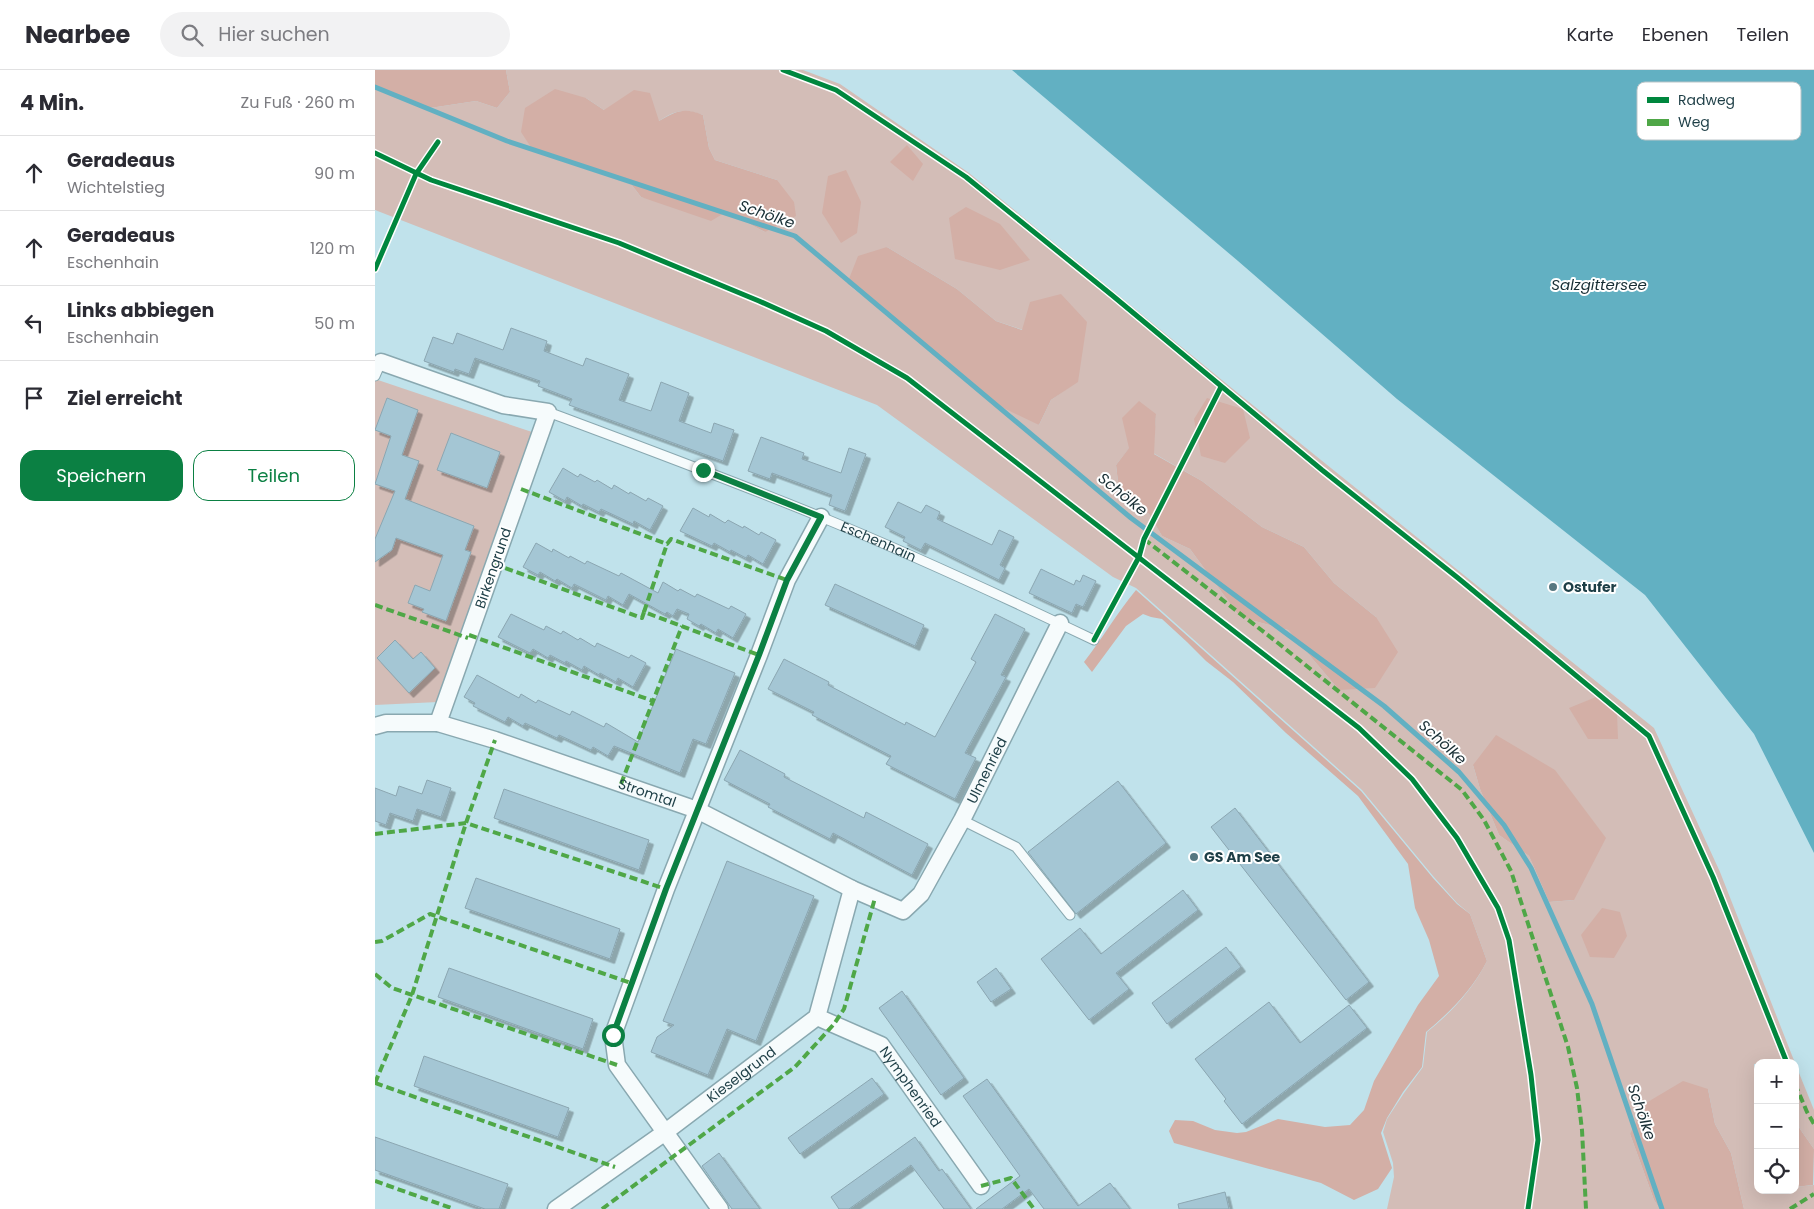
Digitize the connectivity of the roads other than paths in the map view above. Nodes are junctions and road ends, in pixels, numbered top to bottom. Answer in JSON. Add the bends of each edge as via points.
{"nodes":[{"id":1,"x":377,"y":367,"type":"edge"},
{"id":2,"x":548,"y":412,"type":"junction"},
{"id":3,"x":821,"y":517,"type":"junction"},
{"id":4,"x":1060,"y":623,"type":"junction"},
{"id":5,"x":1094,"y":640,"type":"dead end"},
{"id":6,"x":438,"y":723,"type":"junction"},
{"id":7,"x":375,"y":726,"type":"edge"},
{"id":8,"x":697,"y":810,"type":"junction"},
{"id":9,"x":962,"y":820,"type":"junction"},
{"id":10,"x":852,"y":889,"type":"junction"},
{"id":11,"x":903,"y":911,"type":"joint"},
{"id":12,"x":1069,"y":915,"type":"dead end"},
{"id":13,"x":817,"y":1017,"type":"junction"},
{"id":14,"x":663,"y":1133,"type":"junction"},
{"id":15,"x":981,"y":1186,"type":"dead end"},
{"id":16,"x":556,"y":1209,"type":"edge"},
{"id":17,"x":720,"y":1209,"type":"edge"}],
"edges":[{"from":1,"to":2,"type":"street","via":[[503,405]]},
{"from":2,"to":3,"type":"lane","name":"Eschenhain"},
{"from":2,"to":6,"type":"street","name":"Birkengrund"},
{"from":3,"to":4,"type":"lane","name":"Eschenhain"},
{"from":3,"to":8,"type":"street","via":[[787,580]]},
{"from":4,"to":5,"type":"lane"},
{"from":4,"to":9,"type":"street","name":"Ulmenried"},
{"from":6,"to":7,"type":"street","name":"Stromtal"},
{"from":6,"to":8,"type":"street","name":"Stromtal"},
{"from":8,"to":10,"type":"street","name":"Stromtal"},
{"from":8,"to":14,"type":"street","via":[[613,1035],[617,1065]]},
{"from":9,"to":11,"type":"street","name":"Ulmenried","via":[[921,894]]},
{"from":9,"to":12,"type":"lane","via":[[1017,847]]},
{"from":10,"to":11,"type":"street","name":"Stromtal"},
{"from":10,"to":13,"type":"street"},
{"from":13,"to":14,"type":"street","name":"Kieselgrund"},
{"from":13,"to":15,"type":"street","name":"Nymphenried","via":[[881,1046]]},
{"from":14,"to":16,"type":"street","name":"Kieselgrund"},
{"from":14,"to":17,"type":"street"}]}
